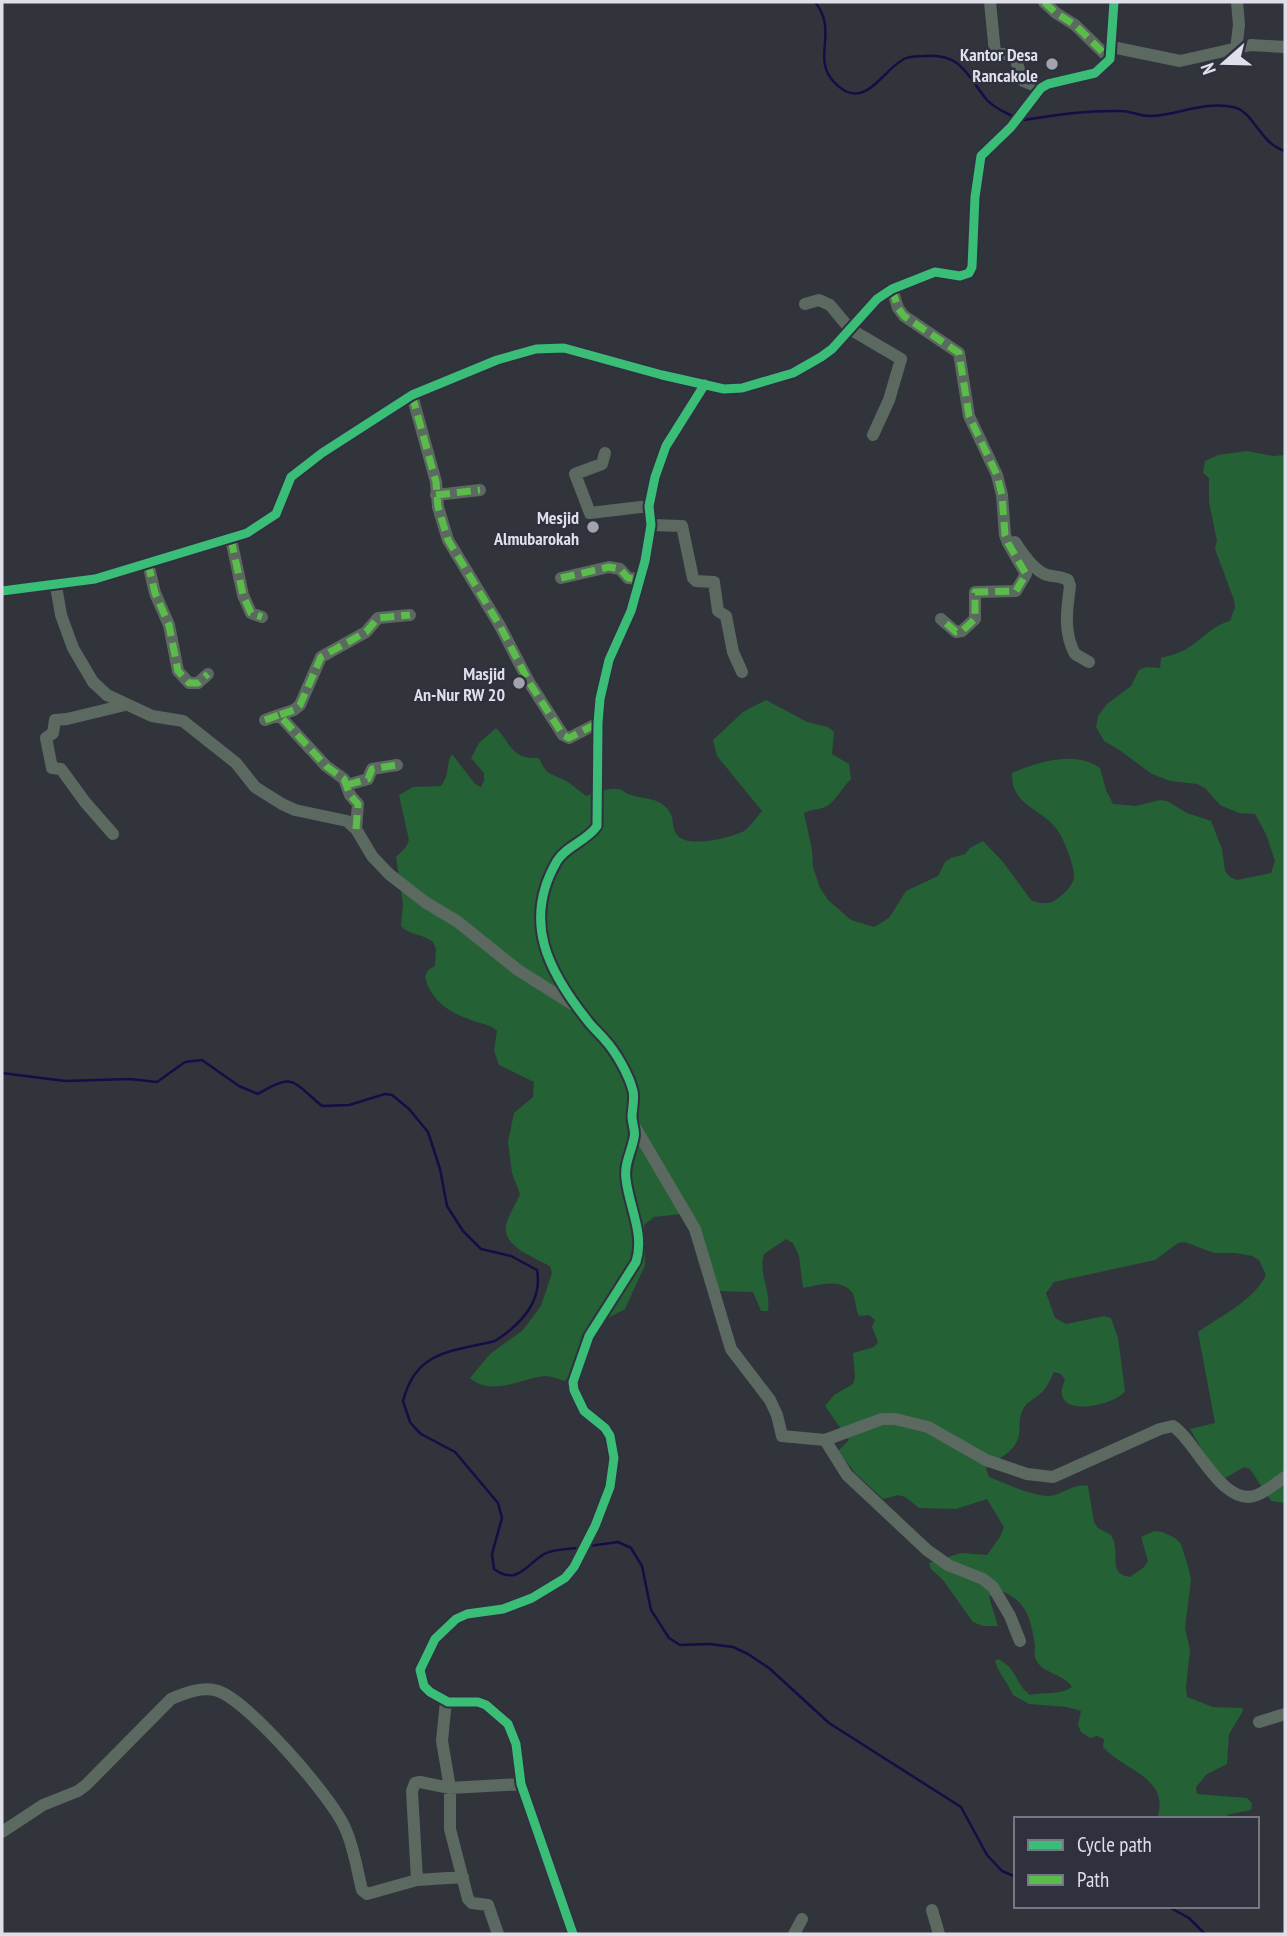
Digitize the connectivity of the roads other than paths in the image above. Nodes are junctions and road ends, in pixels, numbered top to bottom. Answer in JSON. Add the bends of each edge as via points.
{"nodes":[{"id":1,"x":990,"y":2,"type":"edge"},
{"id":2,"x":1044,"y":2,"type":"edge"},
{"id":3,"x":1114,"y":2,"type":"edge"},
{"id":4,"x":1237,"y":2,"type":"edge"},
{"id":5,"x":1285,"y":47,"type":"edge"},
{"id":6,"x":1236,"y":49,"type":"junction"},
{"id":7,"x":1111,"y":53,"type":"junction"},
{"id":8,"x":1041,"y":88,"type":"junction"},
{"id":9,"x":892,"y":289,"type":"junction"},
{"id":10,"x":805,"y":304,"type":"dead end"},
{"id":11,"x":850,"y":329,"type":"junction"},
{"id":12,"x":705,"y":384,"type":"junction"},
{"id":13,"x":412,"y":395,"type":"junction"},
{"id":14,"x":873,"y":435,"type":"dead end"},
{"id":15,"x":605,"y":453,"type":"dead end"},
{"id":16,"x":480,"y":490,"type":"dead end"},
{"id":17,"x":436,"y":495,"type":"junction"},
{"id":18,"x":649,"y":506,"type":"junction"},
{"id":19,"x":651,"y":525,"type":"junction"},
{"id":20,"x":1004,"y":527,"type":"junction"},
{"id":21,"x":231,"y":539,"type":"junction"},
{"id":22,"x":148,"y":563,"type":"junction"},
{"id":23,"x":561,"y":578,"type":"dead end"},
{"id":24,"x":639,"y":579,"type":"junction"},
{"id":25,"x":56,"y":586,"type":"junction"},
{"id":26,"x":2,"y":591,"type":"edge"},
{"id":27,"x":410,"y":615,"type":"dead end"},
{"id":28,"x":262,"y":617,"type":"dead end"},
{"id":29,"x":941,"y":619,"type":"dead end"},
{"id":30,"x":1089,"y":662,"type":"dead end"},
{"id":31,"x":742,"y":673,"type":"dead end"},
{"id":32,"x":208,"y":674,"type":"dead end"},
{"id":33,"x":125,"y":705,"type":"junction"},
{"id":34,"x":279,"y":715,"type":"junction"},
{"id":35,"x":265,"y":720,"type":"dead end"},
{"id":36,"x":598,"y":723,"type":"junction"},
{"id":37,"x":397,"y":765,"type":"dead end"},
{"id":38,"x":347,"y":785,"type":"junction"},
{"id":39,"x":356,"y":829,"type":"junction"},
{"id":40,"x":113,"y":834,"type":"dead end"},
{"id":41,"x":577,"y":1007,"type":"junction"},
{"id":42,"x":633,"y":1124,"type":"junction"},
{"id":43,"x":825,"y":1440,"type":"junction"},
{"id":44,"x":1285,"y":1478,"type":"edge"},
{"id":45,"x":1020,"y":1641,"type":"dead end"},
{"id":46,"x":446,"y":1700,"type":"junction"},
{"id":47,"x":1285,"y":1714,"type":"edge"},
{"id":48,"x":1259,"y":1722,"type":"dead end"},
{"id":49,"x":522,"y":1784,"type":"junction"},
{"id":50,"x":450,"y":1788,"type":"junction"},
{"id":51,"x":2,"y":1832,"type":"edge"},
{"id":52,"x":463,"y":1877,"type":"junction"},
{"id":53,"x":417,"y":1880,"type":"junction"},
{"id":54,"x":932,"y":1910,"type":"dead end"},
{"id":55,"x":802,"y":1919,"type":"dead end"},
{"id":56,"x":498,"y":1934,"type":"edge"},
{"id":57,"x":573,"y":1934,"type":"edge"},
{"id":58,"x":794,"y":1934,"type":"edge"},
{"id":59,"x":939,"y":1934,"type":"edge"}],
"edges":[{"from":1,"to":8,"type":"street","via":[[994,51],[1014,54],[1023,81]]},
{"from":2,"to":7,"type":"street"},
{"from":3,"to":7,"type":"street"},
{"from":4,"to":6,"type":"street"},
{"from":5,"to":6,"type":"street","via":[[1264,44]]},
{"from":6,"to":7,"type":"street","via":[[1180,61]]},
{"from":7,"to":8,"type":"street","via":[[1095,73]]},
{"from":8,"to":9,"type":"street","via":[[979,160],[969,273],[932,273]]},
{"from":9,"to":11,"type":"street"},
{"from":9,"to":20,"type":"street","via":[[904,316],[959,353],[969,416],[997,475]]},
{"from":10,"to":11,"type":"street","via":[[819,300],[830,305]]},
{"from":11,"to":12,"type":"street","via":[[832,349],[793,373],[742,388]]},
{"from":11,"to":14,"type":"street","via":[[901,360]]},
{"from":12,"to":13,"type":"street","via":[[554,348],[497,360]]},
{"from":12,"to":18,"type":"street","via":[[666,446]]},
{"from":13,"to":17,"type":"street"},
{"from":13,"to":21,"type":"street","via":[[291,477],[276,514]]},
{"from":15,"to":18,"type":"street","via":[[602,464],[575,474],[590,513]]},
{"from":16,"to":17,"type":"street"},
{"from":17,"to":36,"type":"street","via":[[447,540],[563,735],[569,738]]},
{"from":18,"to":19,"type":"street"},
{"from":19,"to":24,"type":"street"},
{"from":19,"to":31,"type":"street","via":[[682,526],[693,578],[715,582],[718,611],[726,616]]},
{"from":20,"to":29,"type":"street","via":[[1026,573],[1017,590],[975,592],[975,619],[959,633]]},
{"from":20,"to":30,"type":"street","via":[[1041,571],[1068,580],[1068,635],[1074,654]]},
{"from":21,"to":22,"type":"street"},
{"from":21,"to":28,"type":"street","via":[[243,595],[251,613]]},
{"from":22,"to":25,"type":"street"},
{"from":22,"to":32,"type":"street","via":[[170,625],[178,671],[189,684]]},
{"from":23,"to":24,"type":"street","via":[[609,567]]},
{"from":24,"to":36,"type":"street","via":[[631,611],[609,660]]},
{"from":25,"to":26,"type":"street"},
{"from":25,"to":33,"type":"street","via":[[65,630],[82,665],[100,689]]},
{"from":27,"to":34,"type":"street","via":[[378,618],[366,632],[321,657],[300,705]]},
{"from":33,"to":39,"type":"street","via":[[183,721],[236,763],[268,797],[295,810],[341,818]]},
{"from":33,"to":40,"type":"street","via":[[55,720],[53,733],[46,738],[52,768],[61,769]]},
{"from":34,"to":35,"type":"street"},
{"from":34,"to":38,"type":"street"},
{"from":36,"to":41,"type":"street","via":[[597,826],[560,857],[550,874],[540,922],[542,945],[553,971]]},
{"from":37,"to":38,"type":"street","via":[[374,768],[368,779]]},
{"from":38,"to":39,"type":"street","via":[[358,804]]},
{"from":39,"to":41,"type":"street","via":[[389,874],[518,970]]},
{"from":41,"to":42,"type":"street","via":[[622,1066],[633,1090]]},
{"from":42,"to":43,"type":"street","via":[[695,1229],[731,1349],[770,1400],[780,1434]]},
{"from":42,"to":46,"type":"street","via":[[626,1180],[640,1251],[589,1336],[573,1381],[584,1411],[605,1428],[613,1448],[613,1472],[595,1526],[565,1578],[503,1609],[467,1614],[435,1639],[420,1671],[429,1692]]},
{"from":43,"to":44,"type":"street","via":[[882,1419],[895,1419],[928,1427],[986,1460],[1053,1477],[1173,1426],[1220,1482],[1241,1496],[1257,1495]]},
{"from":43,"to":45,"type":"street","via":[[847,1475],[927,1550],[993,1587]]},
{"from":46,"to":49,"type":"street","via":[[478,1702],[500,1714],[514,1735]]},
{"from":46,"to":50,"type":"street","via":[[442,1741]]},
{"from":47,"to":48,"type":"street"},
{"from":49,"to":50,"type":"street"},
{"from":49,"to":57,"type":"street"},
{"from":50,"to":52,"type":"street","via":[[450,1829]]},
{"from":50,"to":53,"type":"street","via":[[420,1782],[412,1787]]},
{"from":51,"to":53,"type":"street","via":[[43,1805],[86,1785],[171,1699],[187,1692],[215,1690],[260,1724],[308,1772],[344,1825],[365,1894]]},
{"from":52,"to":53,"type":"street"},
{"from":52,"to":56,"type":"street","via":[[468,1899],[488,1905]]},
{"from":54,"to":59,"type":"street"},
{"from":55,"to":58,"type":"street"}]}
